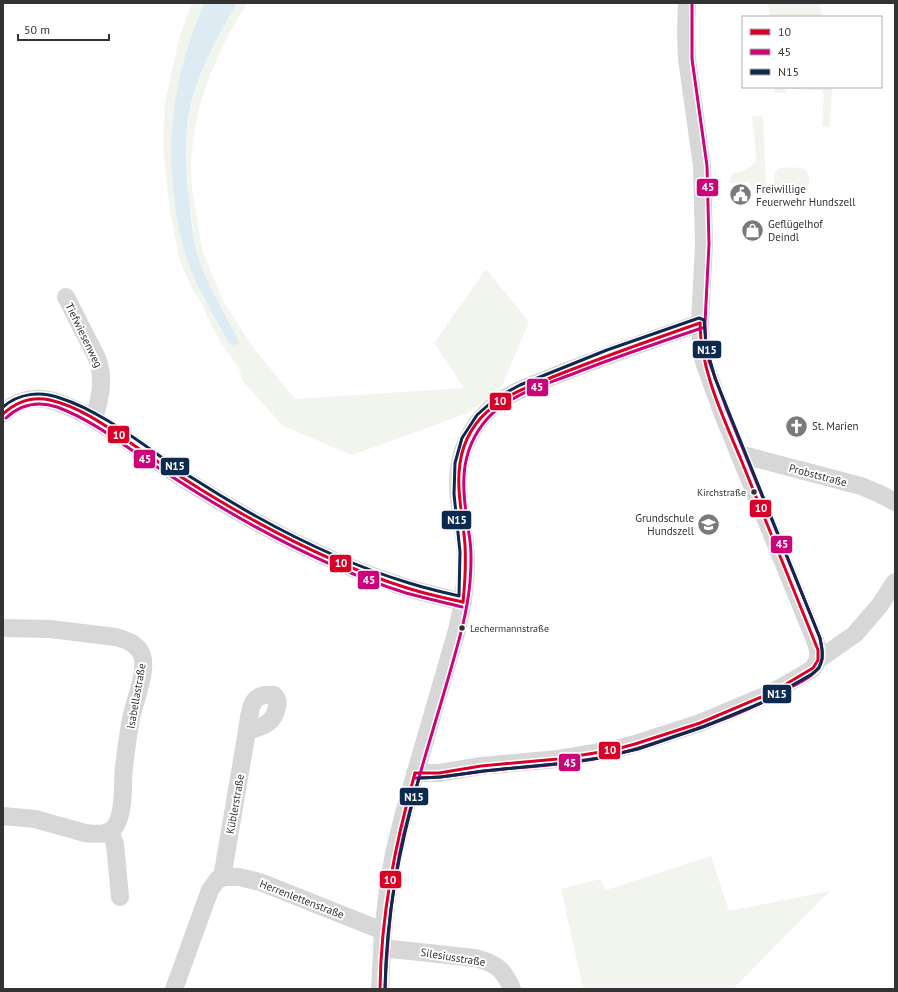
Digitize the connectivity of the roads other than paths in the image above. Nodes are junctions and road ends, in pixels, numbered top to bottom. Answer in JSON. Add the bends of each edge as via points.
{"nodes":[{"id":1,"x":687,"y":3,"type":"edge"},
{"id":2,"x":66,"y":297,"type":"dead end"},
{"id":3,"x":700,"y":323,"type":"junction"},
{"id":4,"x":3,"y":414,"type":"edge"},
{"id":5,"x":94,"y":419,"type":"junction"},
{"id":6,"x":739,"y":454,"type":"junction"},
{"id":7,"x":895,"y":502,"type":"edge"},
{"id":8,"x":895,"y":582,"type":"edge"},
{"id":9,"x":463,"y":602,"type":"junction"},
{"id":10,"x":3,"y":628,"type":"edge"},
{"id":11,"x":818,"y":660,"type":"junction"},
{"id":12,"x":247,"y":731,"type":"dead end"},
{"id":13,"x":416,"y":773,"type":"junction"},
{"id":14,"x":3,"y":816,"type":"edge"},
{"id":15,"x":110,"y":831,"type":"junction"},
{"id":16,"x":222,"y":878,"type":"junction"},
{"id":17,"x":120,"y":897,"type":"dead end"},
{"id":18,"x":382,"y":939,"type":"junction"},
{"id":19,"x":174,"y":989,"type":"edge"},
{"id":20,"x":380,"y":989,"type":"edge"},
{"id":21,"x":512,"y":989,"type":"edge"}],
"edges":[{"from":1,"to":3,"type":"street","via":[[687,59],[702,166],[704,207]]},
{"from":2,"to":5,"type":"street","name":"Tiefwiesenweg","via":[[101,368],[102,384]]},
{"from":3,"to":6,"type":"street","via":[[704,362]]},
{"from":3,"to":9,"type":"street","via":[[589,362],[521,390],[492,407],[480,419],[464,447],[458,481],[466,564]]},
{"from":4,"to":5,"type":"street","via":[[15,404],[35,399],[50,400]]},
{"from":5,"to":9,"type":"street","via":[[200,489],[319,553],[391,583]]},
{"from":6,"to":7,"type":"street","name":"Probststraße","via":[[861,486]]},
{"from":6,"to":11,"type":"street","via":[[815,640]]},
{"from":8,"to":11,"type":"street","via":[[880,605],[854,634]]},
{"from":9,"to":13,"type":"street"},
{"from":10,"to":15,"type":"street","name":"Isabellastraße","via":[[50,629],[116,637],[135,645],[141,653],[143,663],[131,718],[120,814],[116,825]]},
{"from":11,"to":13,"type":"street","via":[[806,673],[771,693],[700,723],[635,744],[558,759],[481,766],[439,773]]},
{"from":12,"to":16,"type":"street","name":"Küblerstraße"},
{"from":13,"to":18,"type":"street","via":[[395,849]]},
{"from":14,"to":15,"type":"street","via":[[35,819],[85,833]]},
{"from":15,"to":17,"type":"street","via":[[115,844]]},
{"from":16,"to":18,"type":"street","name":"Herrenlettenstraße","via":[[232,876],[260,882]]},
{"from":16,"to":19,"type":"street","via":[[218,879],[210,890]]},
{"from":18,"to":20,"type":"street"},
{"from":18,"to":21,"type":"street","name":"Silesiusstraße","via":[[488,961],[502,971]]}]}
